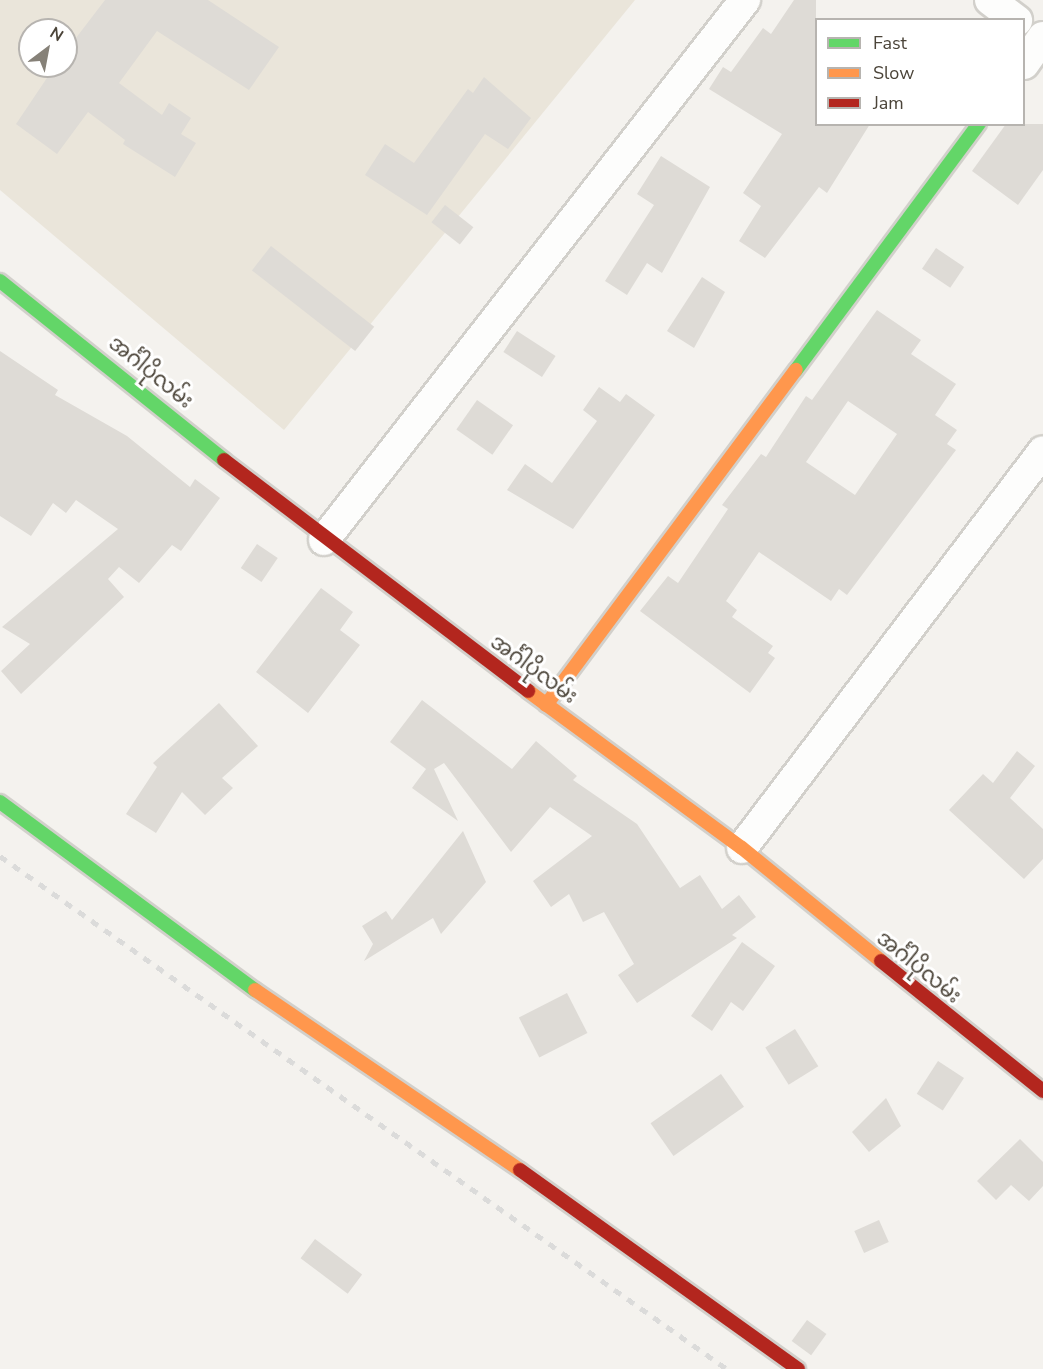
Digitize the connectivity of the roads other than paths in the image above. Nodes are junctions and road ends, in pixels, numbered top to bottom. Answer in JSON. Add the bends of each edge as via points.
{"nodes":[{"id":1,"x":745,"y":0,"type":"edge"},
{"id":2,"x":990,"y":0,"type":"edge"},
{"id":3,"x":1014,"y":18,"type":"edge"},
{"id":4,"x":1025,"y":25,"type":"edge"},
{"id":5,"x":1043,"y":38,"type":"edge"},
{"id":6,"x":1025,"y":61,"type":"edge"},
{"id":7,"x":978,"y":126,"type":"edge"},
{"id":8,"x":0,"y":281,"type":"edge"},
{"id":9,"x":1043,"y":451,"type":"edge"},
{"id":10,"x":324,"y":540,"type":"junction"},
{"id":11,"x":546,"y":705,"type":"junction"},
{"id":12,"x":0,"y":802,"type":"edge"},
{"id":13,"x":742,"y":848,"type":"junction"},
{"id":14,"x":1043,"y":1091,"type":"edge"},
{"id":15,"x":798,"y":1369,"type":"edge"}],
"edges":[{"from":1,"to":10,"type":"street"},
{"from":2,"to":3,"type":"street"},
{"from":4,"to":5,"type":"street"},
{"from":5,"to":6,"type":"street"},
{"from":7,"to":11,"type":"street"},
{"from":8,"to":10,"type":"street","name":"အင်္ဂါပိုလမ်း"},
{"from":9,"to":13,"type":"street"},
{"from":10,"to":11,"type":"street","name":"အင်္ဂါပိုလမ်း"},
{"from":11,"to":13,"type":"street","name":"အင်္ဂါပိုလမ်း"},
{"from":12,"to":15,"type":"street","via":[[282,1010],[550,1190]]},
{"from":13,"to":14,"type":"street","name":"အင်္ဂါပိုလမ်း"}]}
